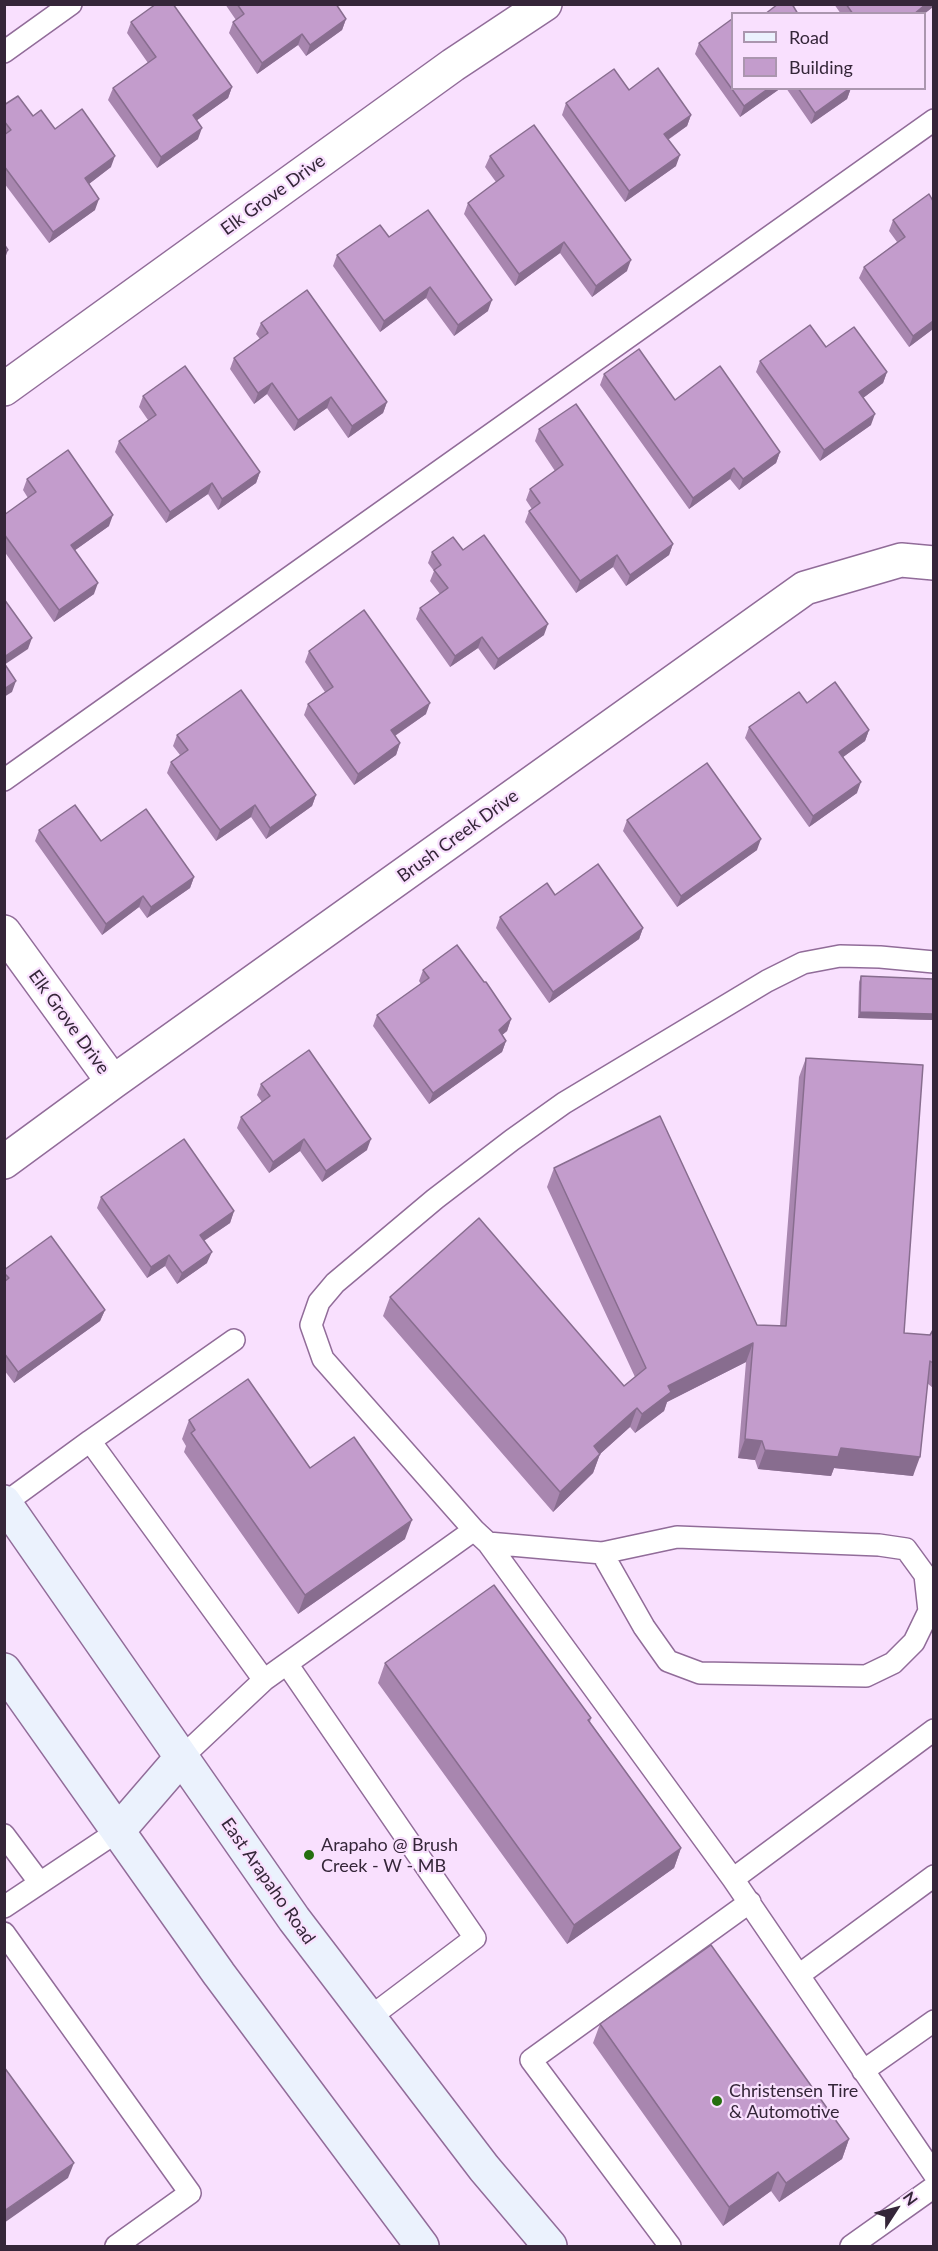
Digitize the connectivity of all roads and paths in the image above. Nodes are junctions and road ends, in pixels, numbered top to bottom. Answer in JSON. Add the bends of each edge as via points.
{"nodes":[{"id":1,"x":71,"y":4,"type":"edge"},
{"id":2,"x":545,"y":4,"type":"edge"},
{"id":3,"x":4,"y":52,"type":"edge"},
{"id":4,"x":933,"y":120,"type":"edge"},
{"id":5,"x":4,"y":389,"type":"edge"},
{"id":6,"x":933,"y":562,"type":"edge"},
{"id":7,"x":4,"y":780,"type":"edge"},
{"id":8,"x":4,"y":932,"type":"edge"},
{"id":9,"x":933,"y":962,"type":"edge"},
{"id":10,"x":113,"y":1082,"type":"junction"},
{"id":11,"x":4,"y":1162,"type":"edge"},
{"id":12,"x":234,"y":1340,"type":"dead end"},
{"id":13,"x":90,"y":1441,"type":"junction"},
{"id":14,"x":5,"y":1502,"type":"edge"},
{"id":15,"x":481,"y":1537,"type":"junction"},
{"id":16,"x":602,"y":1553,"type":"junction"},
{"id":17,"x":287,"y":1664,"type":"junction"},
{"id":18,"x":4,"y":1670,"type":"edge"},
{"id":19,"x":264,"y":1680,"type":"junction"},
{"id":20,"x":933,"y":1730,"type":"edge"},
{"id":21,"x":181,"y":1758,"type":"junction"},
{"id":22,"x":118,"y":1831,"type":"junction"},
{"id":23,"x":4,"y":1835,"type":"edge"},
{"id":24,"x":933,"y":1876,"type":"edge"},
{"id":25,"x":733,"y":1879,"type":"junction"},
{"id":26,"x":40,"y":1883,"type":"junction"},
{"id":27,"x":750,"y":1902,"type":"junction"},
{"id":28,"x":4,"y":1907,"type":"edge"},
{"id":29,"x":4,"y":1933,"type":"edge"},
{"id":30,"x":799,"y":1975,"type":"junction"},
{"id":31,"x":369,"y":2018,"type":"junction"},
{"id":32,"x":933,"y":2021,"type":"edge"},
{"id":33,"x":863,"y":2071,"type":"junction"},
{"id":34,"x":933,"y":2174,"type":"edge"},
{"id":35,"x":933,"y":2187,"type":"edge"},
{"id":36,"x":116,"y":2247,"type":"edge"},
{"id":37,"x":422,"y":2247,"type":"edge"},
{"id":38,"x":550,"y":2247,"type":"edge"},
{"id":39,"x":670,"y":2247,"type":"edge"},
{"id":40,"x":851,"y":2247,"type":"edge"}],
"edges":[{"from":1,"to":3,"type":"lane"},
{"from":2,"to":5,"type":"street","name":"Elk Grove Drive","via":[[453,65]]},
{"from":4,"to":7,"type":"lane"},
{"from":6,"to":10,"type":"street","name":"Brush Creek Drive","via":[[901,560],[805,588]]},
{"from":8,"to":10,"type":"street","name":"Elk Grove Drive"},
{"from":9,"to":15,"type":"lane","via":[[840,956],[803,963],[767,981],[564,1103],[512,1140],[435,1198],[335,1283],[319,1302],[311,1326],[323,1359]]},
{"from":10,"to":11,"type":"street","name":"Brush Creek Drive"},
{"from":12,"to":13,"type":"lane"},
{"from":13,"to":14,"type":"lane"},
{"from":13,"to":19,"type":"lane"},
{"from":14,"to":21,"type":"main road","name":"East Arapaho Road"},
{"from":15,"to":16,"type":"lane"},
{"from":15,"to":17,"type":"lane"},
{"from":15,"to":25,"type":"lane"},
{"from":16,"to":16,"type":"lane","via":[[677,1537],[906,1549],[925,1575],[929,1611],[914,1642],[893,1663],[866,1676],[700,1672],[668,1661]]},
{"from":17,"to":19,"type":"lane"},
{"from":17,"to":31,"type":"lane","via":[[475,1938]]},
{"from":18,"to":22,"type":"main road"},
{"from":19,"to":21,"type":"lane"},
{"from":20,"to":25,"type":"lane"},
{"from":21,"to":22,"type":"main road"},
{"from":21,"to":31,"type":"main road","name":"East Arapaho Road"},
{"from":22,"to":26,"type":"lane"},
{"from":22,"to":37,"type":"main road"},
{"from":23,"to":26,"type":"lane"},
{"from":24,"to":30,"type":"lane"},
{"from":25,"to":27,"type":"lane"},
{"from":26,"to":28,"type":"lane"},
{"from":27,"to":30,"type":"lane"},
{"from":27,"to":39,"type":"lane","via":[[531,2060]]},
{"from":29,"to":36,"type":"lane","via":[[190,2193]]},
{"from":30,"to":33,"type":"lane"},
{"from":31,"to":38,"type":"main road","name":"East Arapaho Road","via":[[483,2168]]},
{"from":32,"to":33,"type":"lane"},
{"from":33,"to":34,"type":"lane"},
{"from":35,"to":40,"type":"lane"}]}
